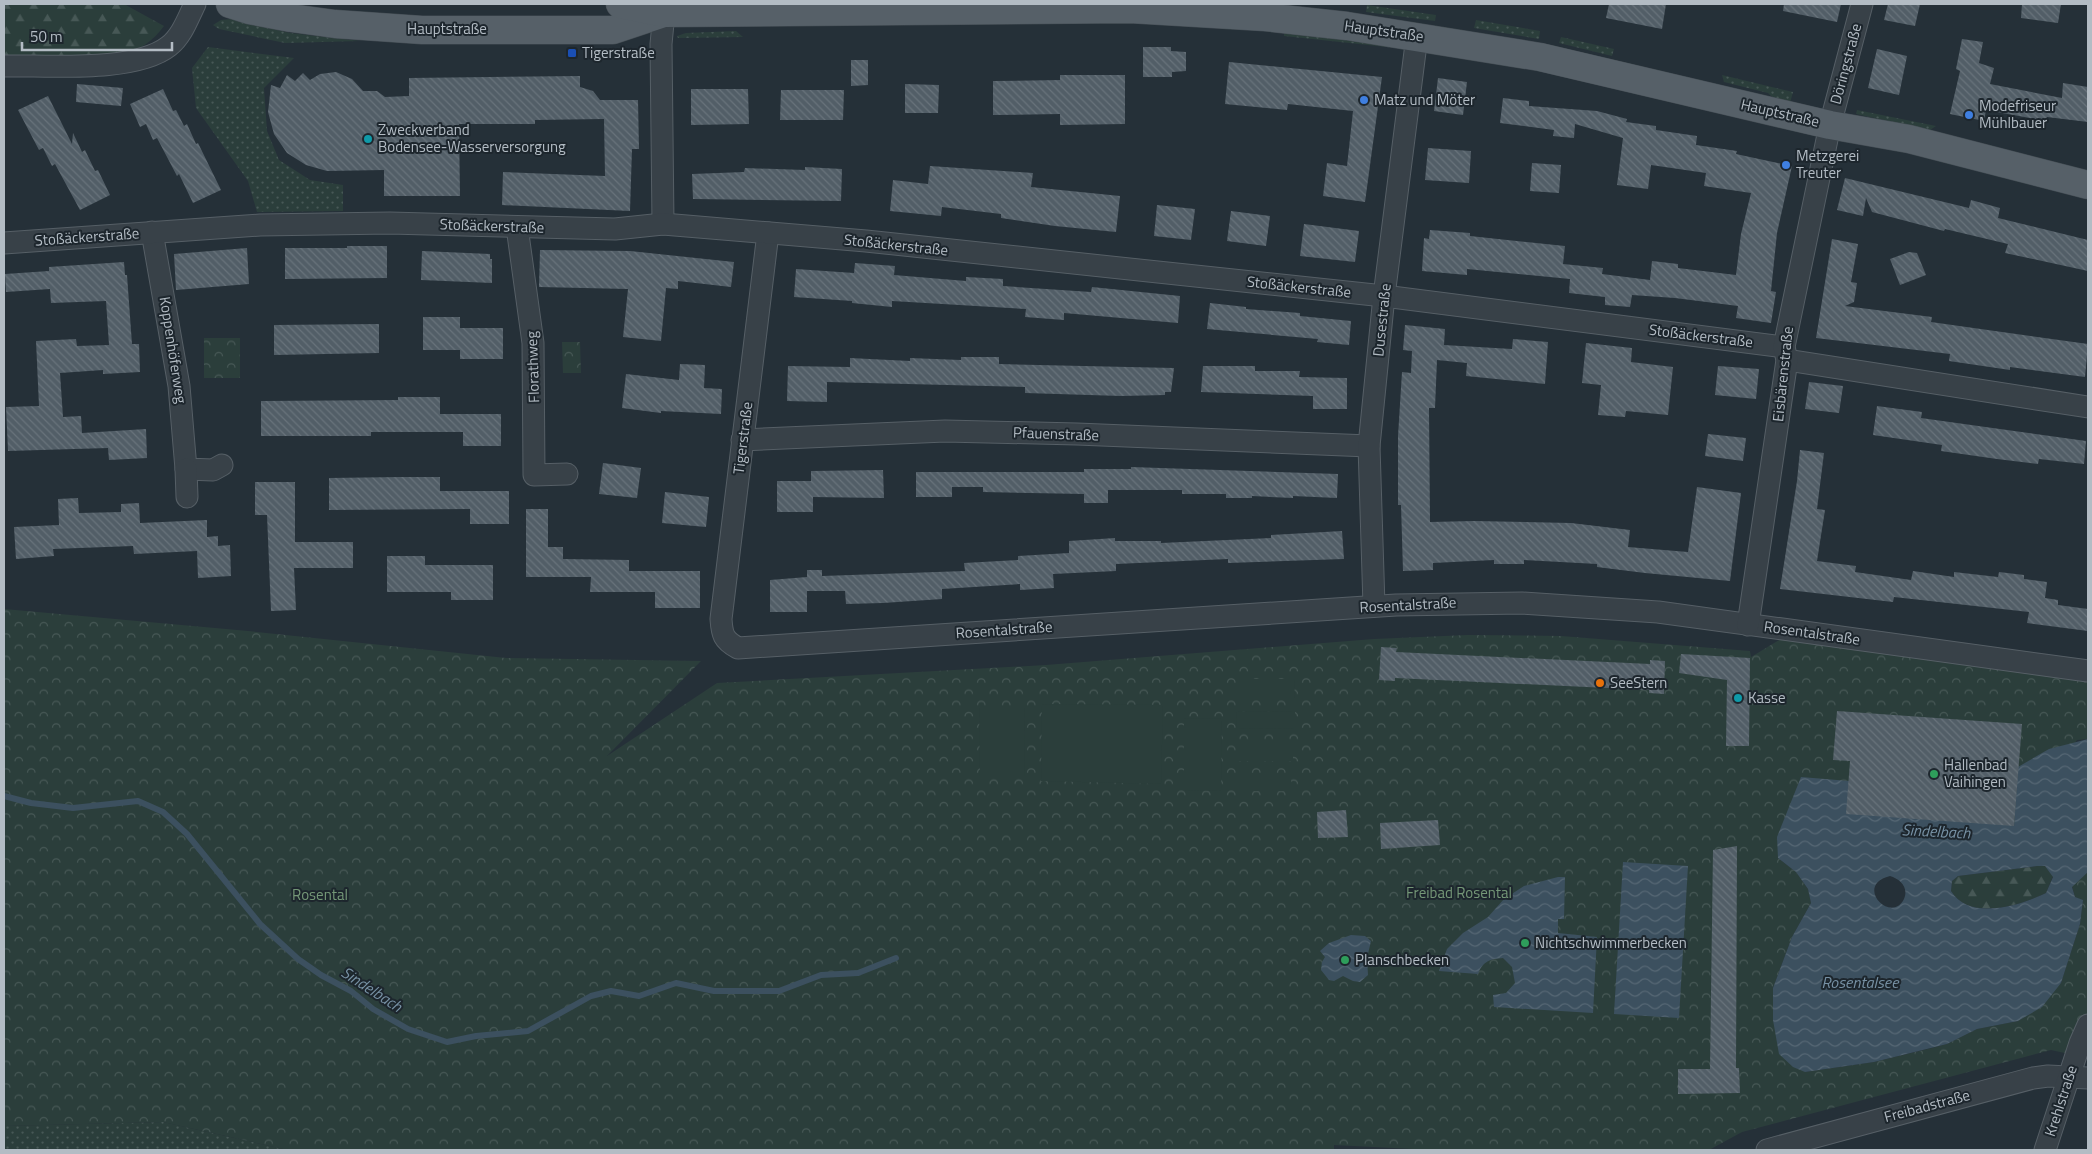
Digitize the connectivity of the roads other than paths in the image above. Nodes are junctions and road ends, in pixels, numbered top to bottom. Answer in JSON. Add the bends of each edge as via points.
{"nodes":[{"id":1,"x":194,"y":4,"type":"edge"},
{"id":2,"x":230,"y":4,"type":"edge"},
{"id":3,"x":620,"y":4,"type":"edge"},
{"id":4,"x":1862,"y":4,"type":"edge"},
{"id":5,"x":1074,"y":6,"type":"edge"},
{"id":6,"x":289,"y":11,"type":"edge"},
{"id":7,"x":664,"y":13,"type":"junction"},
{"id":8,"x":1417,"y":36,"type":"junction"},
{"id":9,"x":4,"y":66,"type":"edge"},
{"id":10,"x":1830,"y":125,"type":"junction"},
{"id":11,"x":2088,"y":185,"type":"edge"},
{"id":12,"x":663,"y":224,"type":"junction"},
{"id":13,"x":517,"y":227,"type":"junction"},
{"id":14,"x":152,"y":232,"type":"junction"},
{"id":15,"x":768,"y":232,"type":"junction"},
{"id":16,"x":4,"y":243,"type":"edge"},
{"id":17,"x":1384,"y":296,"type":"junction"},
{"id":18,"x":1786,"y":354,"type":"junction"},
{"id":19,"x":2088,"y":407,"type":"edge"},
{"id":20,"x":742,"y":440,"type":"junction"},
{"id":21,"x":1369,"y":446,"type":"junction"},
{"id":22,"x":222,"y":465,"type":"dead end"},
{"id":23,"x":186,"y":469,"type":"junction"},
{"id":24,"x":567,"y":474,"type":"dead end"},
{"id":25,"x":187,"y":497,"type":"dead end"},
{"id":26,"x":1374,"y":606,"type":"junction"},
{"id":27,"x":1748,"y":624,"type":"junction"},
{"id":28,"x":727,"y":642,"type":"joint"},
{"id":29,"x":2088,"y":672,"type":"edge"},
{"id":30,"x":2088,"y":1025,"type":"edge"},
{"id":31,"x":2079,"y":1077,"type":"edge"},
{"id":32,"x":1767,"y":1150,"type":"edge"},
{"id":33,"x":2046,"y":1150,"type":"edge"}],
"edges":[{"from":1,"to":9,"type":"street","via":[[179,35],[169,46],[132,61]]},
{"from":2,"to":6,"type":"main road","name":"Hauptstraße","via":[[249,10]]},
{"from":3,"to":7,"type":"main road","name":"Hauptstraße"},
{"from":4,"to":10,"type":"street","name":"Döringstraße"},
{"from":5,"to":7,"type":"main road","name":"Hauptstraße"},
{"from":5,"to":8,"type":"main road","name":"Hauptstraße","via":[[1265,17]]},
{"from":6,"to":7,"type":"main road","name":"Hauptstraße","via":[[335,24],[422,30],[613,30]]},
{"from":7,"to":12,"type":"street","via":[[661,44]]},
{"from":8,"to":10,"type":"main road","name":"Hauptstraße","via":[[1540,57]]},
{"from":8,"to":17,"type":"street","name":"Dusestraße"},
{"from":10,"to":11,"type":"main road","name":"Hauptstraße","via":[[1908,139]]},
{"from":10,"to":18,"type":"street","name":"Eisbärenstraße"},
{"from":12,"to":13,"type":"street","name":"Stoßäckerstraße","via":[[615,228]]},
{"from":12,"to":15,"type":"street","name":"Stoßäckerstraße"},
{"from":13,"to":14,"type":"street","name":"Stoßäckerstraße","via":[[390,222]]},
{"from":13,"to":24,"type":"street","name":"Florathweg","via":[[533,343],[534,475]]},
{"from":14,"to":16,"type":"street","name":"Stoßäckerstraße"},
{"from":14,"to":23,"type":"street","name":"Koppenhöferweg","via":[[179,386]]},
{"from":15,"to":17,"type":"street","name":"Stoßäckerstraße"},
{"from":15,"to":20,"type":"street","name":"Tigerstraße"},
{"from":17,"to":18,"type":"street","name":"Stoßäckerstraße"},
{"from":17,"to":21,"type":"street","name":"Dusestraße"},
{"from":18,"to":19,"type":"street","name":"Stoßäckerstraße"},
{"from":18,"to":27,"type":"street","name":"Eisbärenstraße"},
{"from":20,"to":21,"type":"street","name":"Pfauenstraße","via":[[945,431]]},
{"from":20,"to":28,"type":"street","name":"Tigerstraße","via":[[721,618],[722,635]]},
{"from":21,"to":26,"type":"street","name":"Dusestraße"},
{"from":22,"to":23,"type":"street","via":[[213,470]]},
{"from":23,"to":25,"type":"street","name":"Koppenhöferweg"},
{"from":26,"to":27,"type":"street","name":"Rosentalstraße","via":[[1473,602],[1560,605],[1658,612]]},
{"from":26,"to":28,"type":"street","name":"Rosentalstraße","via":[[738,648]]},
{"from":27,"to":29,"type":"street","name":"Rosentalstraße"},
{"from":30,"to":31,"type":"street","name":"Krehlstraße","via":[[2080,1043]]},
{"from":31,"to":32,"type":"street","name":"Freibadstraße","via":[[2033,1078]]},
{"from":31,"to":33,"type":"street","name":"Krehlstraße"}]}
